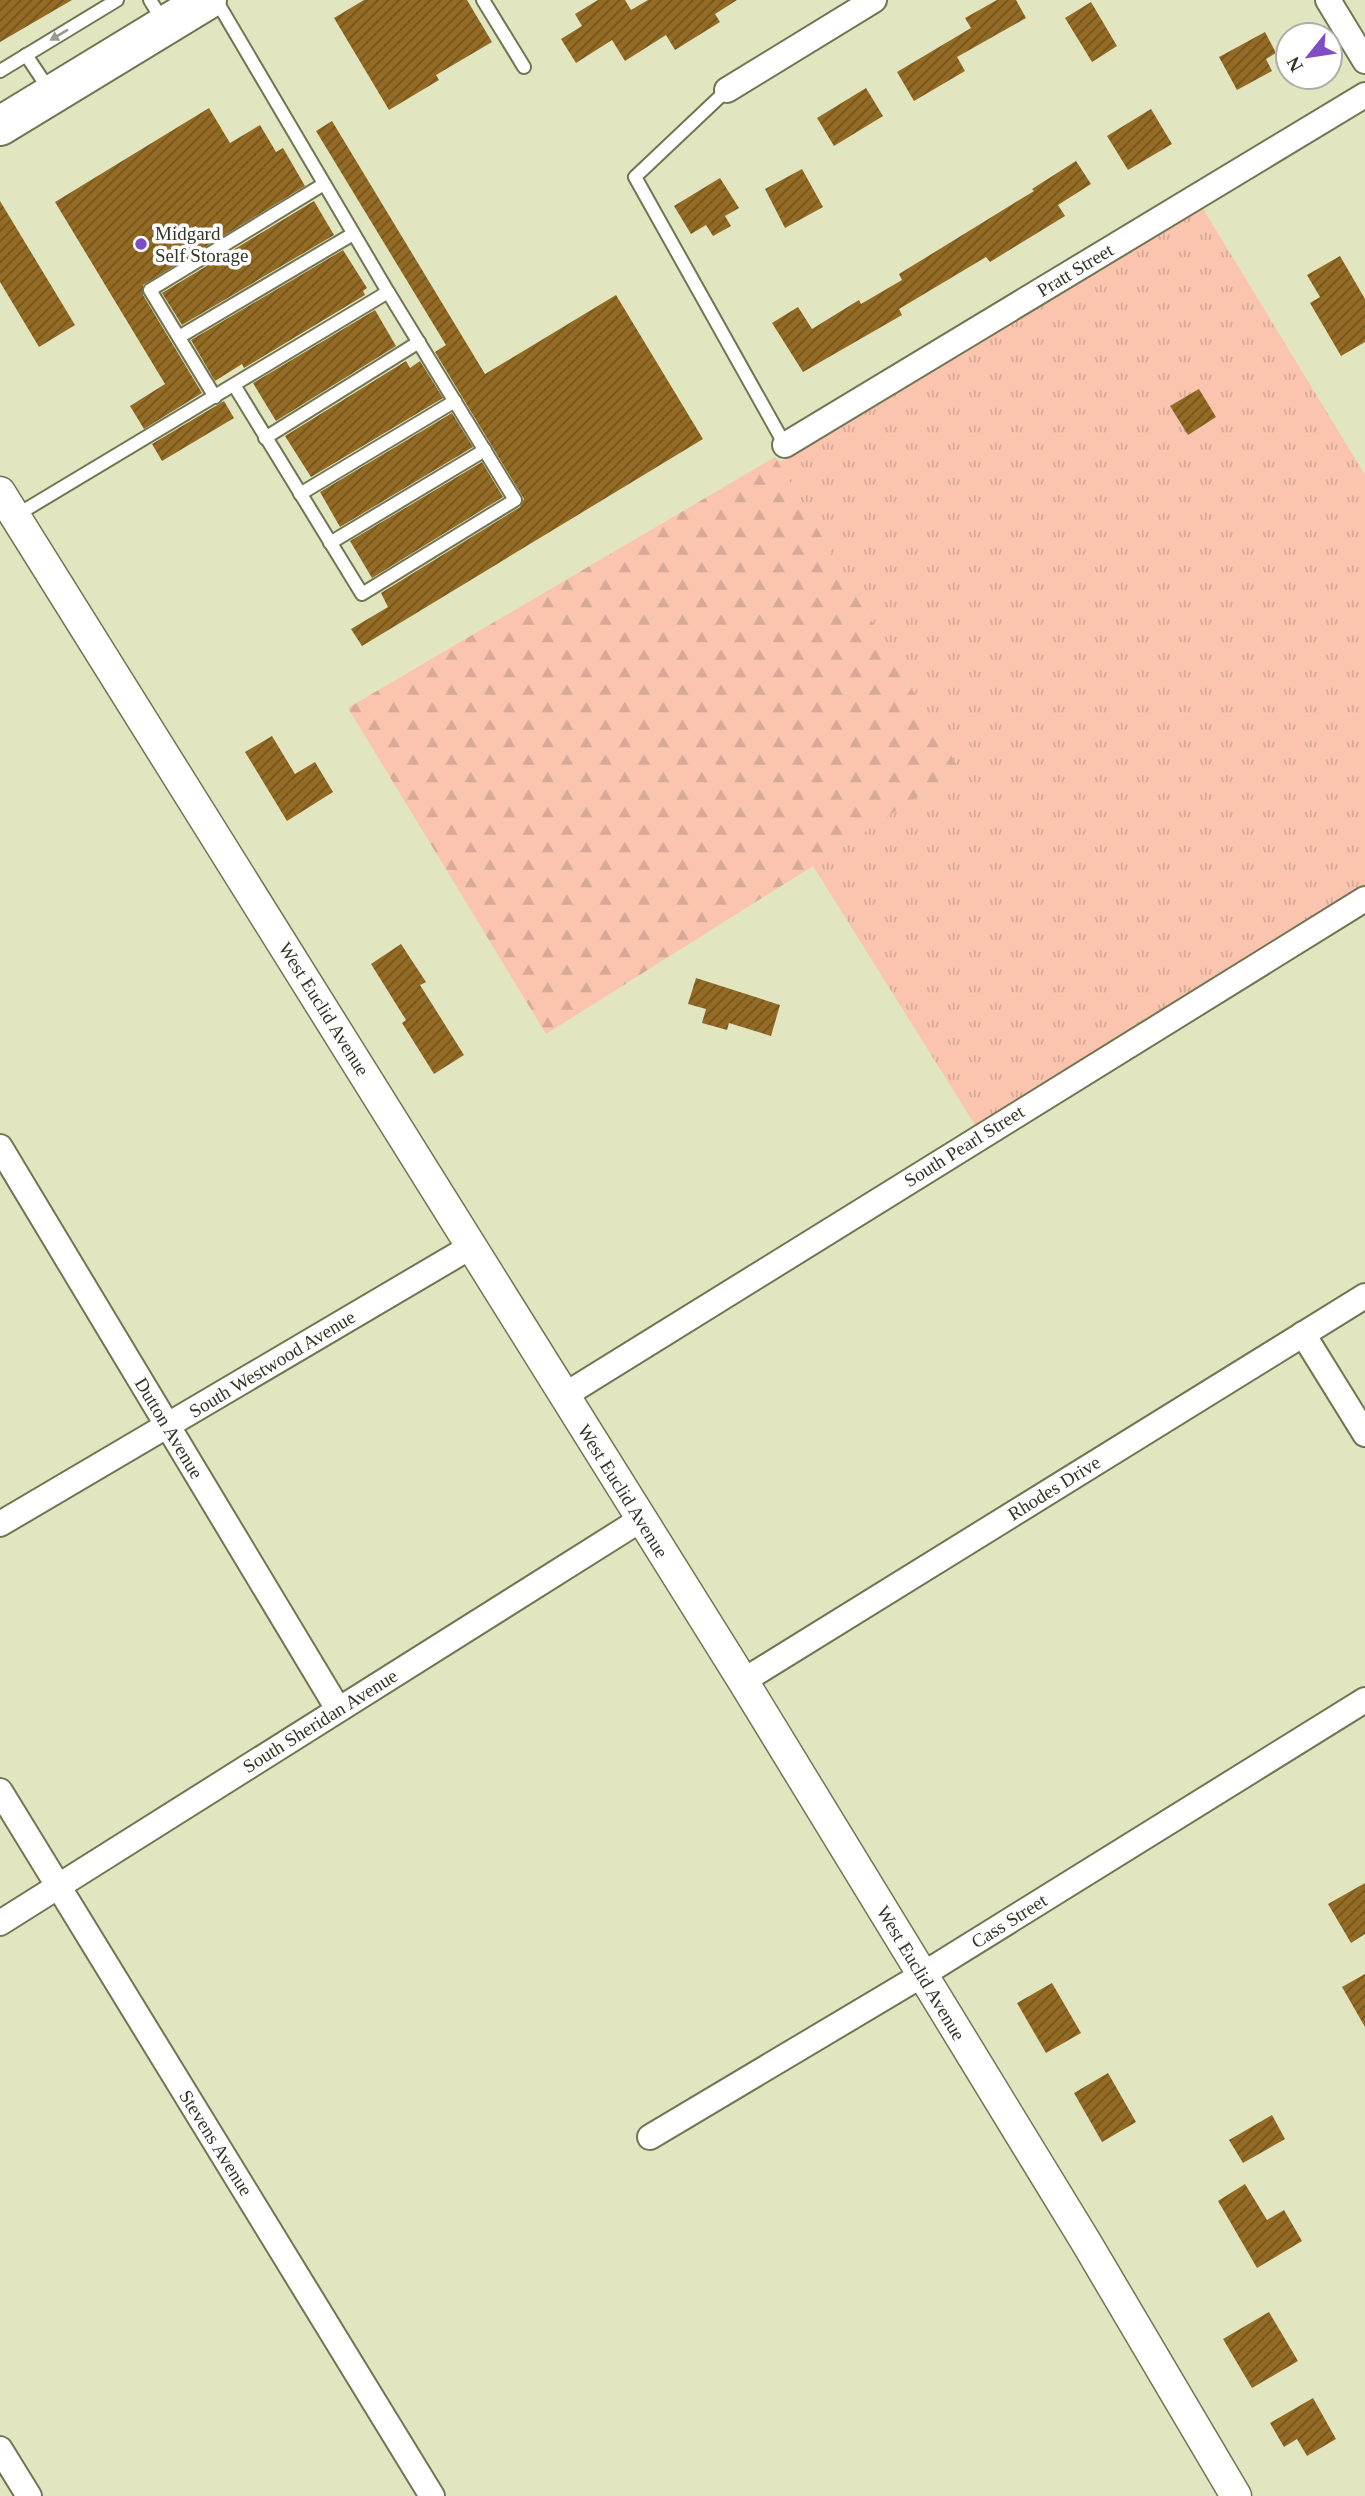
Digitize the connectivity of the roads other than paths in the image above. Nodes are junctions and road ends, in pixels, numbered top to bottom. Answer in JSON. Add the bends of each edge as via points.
{"nodes":[{"id":1,"x":117,"y":0,"type":"edge"},
{"id":2,"x":207,"y":0,"type":"edge"},
{"id":3,"x":216,"y":0,"type":"edge"},
{"id":4,"x":483,"y":0,"type":"edge"},
{"id":5,"x":874,"y":0,"type":"edge"},
{"id":6,"x":1328,"y":0,"type":"edge"},
{"id":7,"x":158,"y":13,"type":"edge"},
{"id":8,"x":26,"y":55,"type":"junction"},
{"id":9,"x":1365,"y":61,"type":"edge"},
{"id":10,"x":524,"y":67,"type":"dead end"},
{"id":11,"x":0,"y":71,"type":"edge"},
{"id":12,"x":727,"y":90,"type":"joint"},
{"id":13,"x":52,"y":94,"type":"junction"},
{"id":14,"x":1365,"y":95,"type":"edge"},
{"id":15,"x":0,"y":126,"type":"edge"},
{"id":16,"x":324,"y":184,"type":"junction"},
{"id":17,"x":353,"y":234,"type":"junction"},
{"id":18,"x":388,"y":292,"type":"junction"},
{"id":19,"x":179,"y":337,"type":"junction"},
{"id":20,"x":419,"y":342,"type":"junction"},
{"id":21,"x":234,"y":386,"type":"junction"},
{"id":22,"x":215,"y":397,"type":"junction"},
{"id":23,"x":455,"y":401,"type":"junction"},
{"id":24,"x":265,"y":438,"type":"junction"},
{"id":25,"x":785,"y":445,"type":"joint"},
{"id":26,"x":485,"y":450,"type":"junction"},
{"id":27,"x":300,"y":494,"type":"junction"},
{"id":28,"x":8,"y":504,"type":"edge"},
{"id":29,"x":330,"y":543,"type":"junction"},
{"id":30,"x":1365,"y":900,"type":"edge"},
{"id":31,"x":0,"y":1147,"type":"edge"},
{"id":32,"x":472,"y":1246,"type":"junction"},
{"id":33,"x":1365,"y":1296,"type":"edge"},
{"id":34,"x":1303,"y":1334,"type":"junction"},
{"id":35,"x":565,"y":1395,"type":"junction"},
{"id":36,"x":168,"y":1425,"type":"junction"},
{"id":37,"x":1365,"y":1434,"type":"edge"},
{"id":38,"x":640,"y":1520,"type":"junction"},
{"id":39,"x":0,"y":1524,"type":"edge"},
{"id":40,"x":743,"y":1681,"type":"junction"},
{"id":41,"x":1365,"y":1700,"type":"edge"},
{"id":42,"x":338,"y":1709,"type":"junction"},
{"id":43,"x":0,"y":1791,"type":"edge"},
{"id":44,"x":58,"y":1886,"type":"junction"},
{"id":45,"x":0,"y":1923,"type":"edge"},
{"id":46,"x":922,"y":1975,"type":"junction"},
{"id":47,"x":650,"y":2137,"type":"dead end"},
{"id":48,"x":0,"y":2449,"type":"edge"},
{"id":49,"x":29,"y":2496,"type":"edge"},
{"id":50,"x":432,"y":2496,"type":"edge"},
{"id":51,"x":1236,"y":2496,"type":"edge"}],
"edges":[{"from":1,"to":8,"type":"lane","one_way":true},
{"from":2,"to":7,"type":"highway"},
{"from":3,"to":16,"type":"lane"},
{"from":4,"to":10,"type":"lane"},
{"from":5,"to":12,"type":"street"},
{"from":6,"to":9,"type":"street"},
{"from":7,"to":13,"type":"highway"},
{"from":8,"to":11,"type":"lane"},
{"from":8,"to":13,"type":"lane"},
{"from":12,"to":25,"type":"lane","via":[[635,177]]},
{"from":13,"to":15,"type":"highway"},
{"from":14,"to":25,"type":"street","name":"Pratt Street"},
{"from":16,"to":17,"type":"lane"},
{"from":16,"to":19,"type":"lane","via":[[150,290]]},
{"from":17,"to":18,"type":"lane"},
{"from":17,"to":19,"type":"lane"},
{"from":18,"to":20,"type":"lane"},
{"from":18,"to":21,"type":"lane"},
{"from":19,"to":22,"type":"lane"},
{"from":20,"to":23,"type":"lane"},
{"from":20,"to":24,"type":"lane"},
{"from":21,"to":22,"type":"lane"},
{"from":21,"to":24,"type":"lane"},
{"from":22,"to":28,"type":"lane"},
{"from":23,"to":26,"type":"lane"},
{"from":23,"to":27,"type":"lane"},
{"from":24,"to":27,"type":"lane"},
{"from":26,"to":29,"type":"lane"},
{"from":26,"to":29,"type":"lane","via":[[515,500],[362,594]]},
{"from":27,"to":29,"type":"lane"},
{"from":28,"to":32,"type":"street","name":"West Euclid Avenue"},
{"from":30,"to":35,"type":"street","name":"South Pearl Street"},
{"from":31,"to":36,"type":"street","name":"Dutton Avenue"},
{"from":32,"to":35,"type":"street","name":"West Euclid Avenue"},
{"from":32,"to":36,"type":"street","name":"South Westwood Avenue"},
{"from":33,"to":34,"type":"street","name":"Rhodes Drive"},
{"from":34,"to":37,"type":"street"},
{"from":34,"to":40,"type":"street","name":"Rhodes Drive"},
{"from":35,"to":38,"type":"street","name":"West Euclid Avenue"},
{"from":36,"to":39,"type":"street","name":"South Westwood Avenue"},
{"from":36,"to":42,"type":"street","name":"Dutton Avenue"},
{"from":38,"to":40,"type":"street","name":"West Euclid Avenue"},
{"from":38,"to":42,"type":"street","name":"South Sheridan Avenue"},
{"from":40,"to":46,"type":"street","name":"West Euclid Avenue"},
{"from":41,"to":46,"type":"street","name":"Cass Street"},
{"from":42,"to":44,"type":"street","name":"South Sheridan Avenue"},
{"from":43,"to":44,"type":"street","name":"Stevens Avenue"},
{"from":44,"to":45,"type":"street","name":"South Sheridan Avenue"},
{"from":44,"to":50,"type":"street","name":"Stevens Avenue"},
{"from":46,"to":47,"type":"street","name":"Cass Street"},
{"from":46,"to":51,"type":"street","name":"West Euclid Avenue"},
{"from":48,"to":49,"type":"street"}]}
